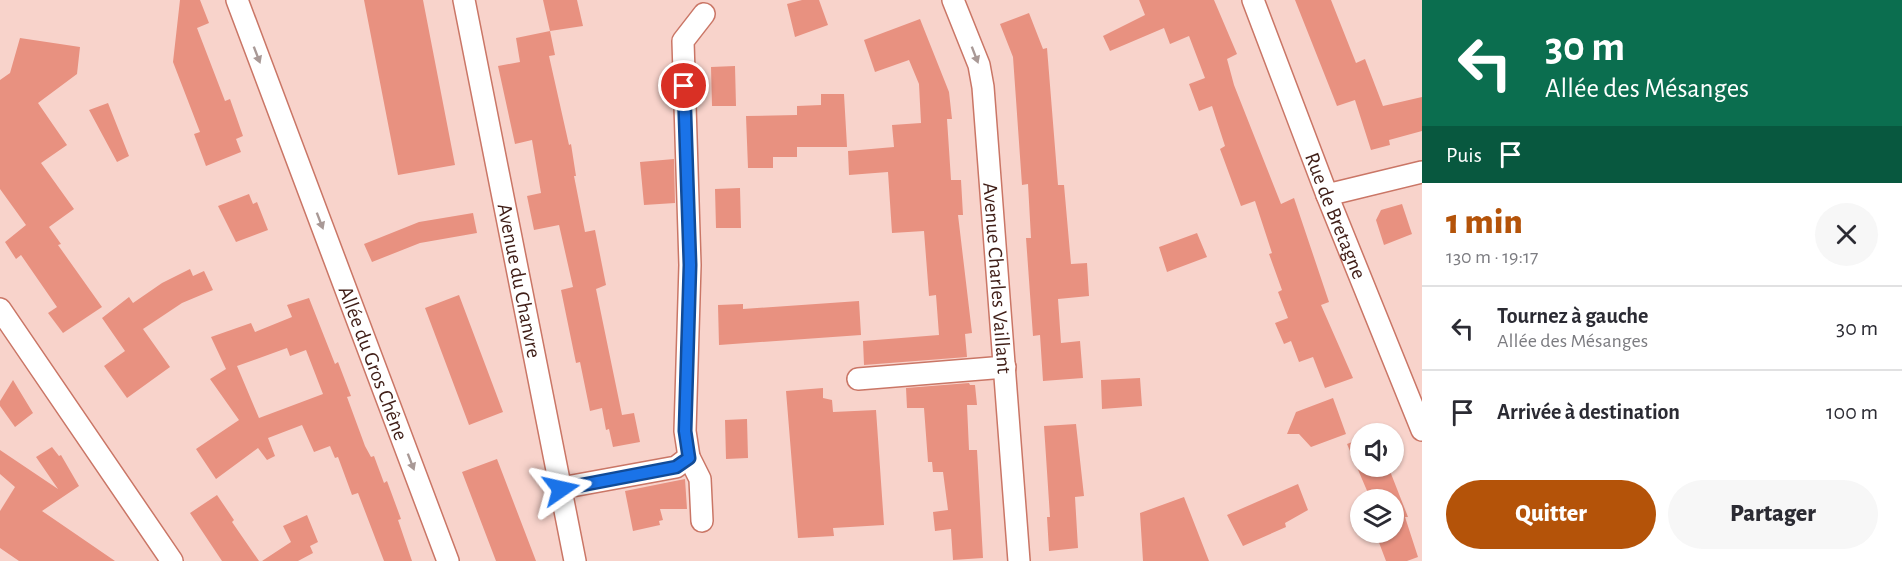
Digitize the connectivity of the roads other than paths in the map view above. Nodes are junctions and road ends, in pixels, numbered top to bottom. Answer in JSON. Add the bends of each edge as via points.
{"nodes":[{"id":1,"x":237,"y":0,"type":"edge"},
{"id":2,"x":464,"y":0,"type":"edge"},
{"id":3,"x":953,"y":0,"type":"edge"},
{"id":4,"x":1253,"y":0,"type":"edge"},
{"id":5,"x":704,"y":15,"type":"dead end"},
{"id":6,"x":1422,"y":172,"type":"edge"},
{"id":7,"x":1327,"y":195,"type":"junction"},
{"id":8,"x":0,"y":309,"type":"edge"},
{"id":9,"x":1005,"y":367,"type":"junction"},
{"id":10,"x":858,"y":379,"type":"dead end"},
{"id":11,"x":1422,"y":430,"type":"edge"},
{"id":12,"x":689,"y":458,"type":"junction"},
{"id":13,"x":561,"y":489,"type":"junction"},
{"id":14,"x":702,"y":521,"type":"dead end"},
{"id":15,"x":172,"y":561,"type":"edge"},
{"id":16,"x":448,"y":561,"type":"edge"},
{"id":17,"x":575,"y":561,"type":"edge"},
{"id":18,"x":1019,"y":561,"type":"edge"}],
"edges":[{"from":1,"to":16,"type":"street","name":"Allée du Gros Chêne","one_way":true},
{"from":2,"to":13,"type":"street","name":"Avenue du Chanvre"},
{"from":3,"to":9,"type":"street","name":"Avenue Charles Vaillant","one_way":true,"via":[[979,65],[983,87]]},
{"from":4,"to":7,"type":"street","name":"Rue de Bretagne"},
{"from":5,"to":12,"type":"street","via":[[683,41],[690,265],[685,431]]},
{"from":6,"to":7,"type":"street"},
{"from":7,"to":11,"type":"street","name":"Rue de Bretagne"},
{"from":8,"to":15,"type":"street"},
{"from":9,"to":10,"type":"street"},
{"from":9,"to":18,"type":"street","name":"Avenue Charles Vaillant"},
{"from":12,"to":13,"type":"street","via":[[676,467]]},
{"from":12,"to":14,"type":"street","via":[[700,479]]},
{"from":13,"to":17,"type":"street","name":"Avenue du Chanvre"}]}
